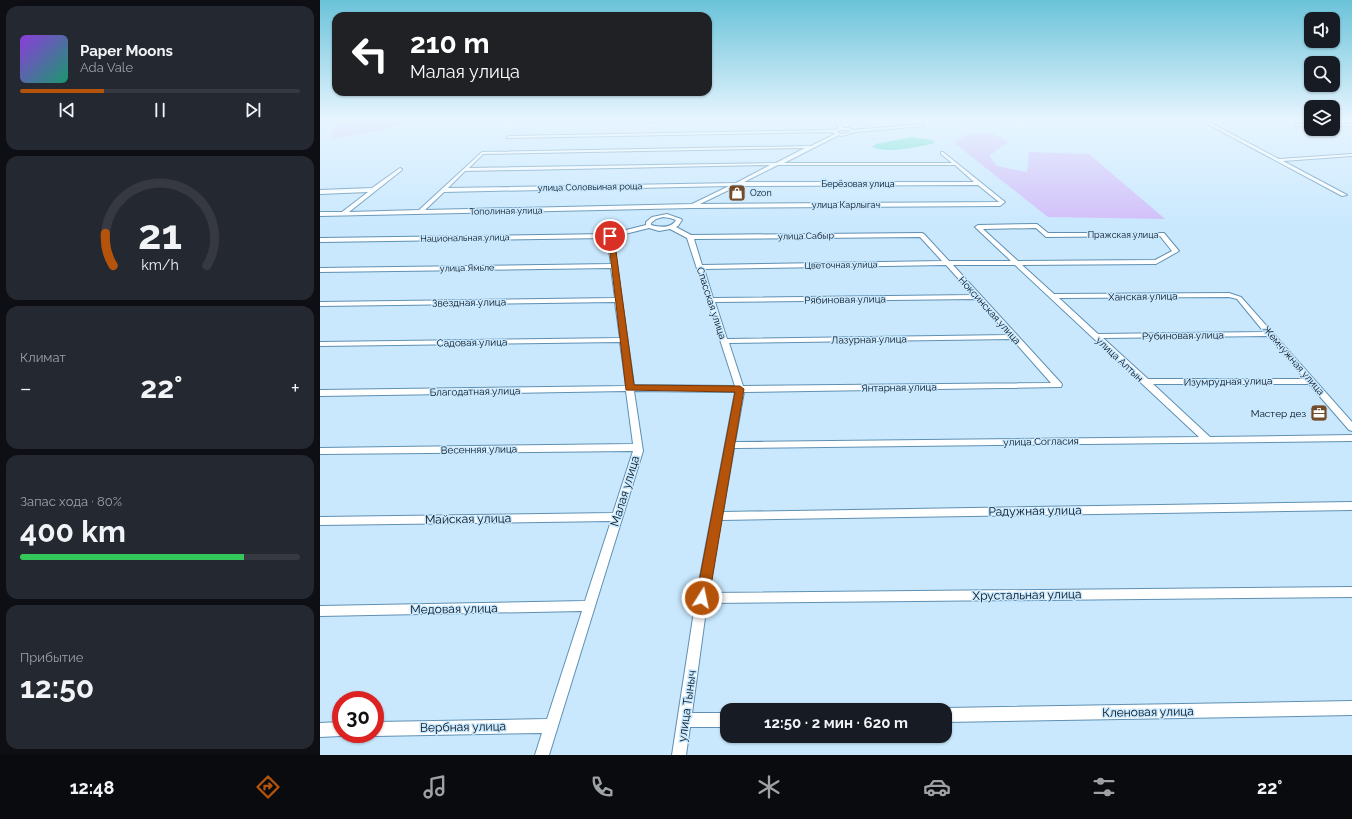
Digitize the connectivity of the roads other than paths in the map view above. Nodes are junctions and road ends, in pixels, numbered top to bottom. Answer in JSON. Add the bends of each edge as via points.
{"nodes":[{"id":1,"x":480,"y":155,"type":"edge"},
{"id":2,"x":797,"y":155,"type":"edge"},
{"id":3,"x":946,"y":155,"type":"edge"},
{"id":4,"x":1268,"y":155,"type":"edge"},
{"id":5,"x":1348,"y":155,"type":"edge"},
{"id":6,"x":1277,"y":160,"type":"junction"},
{"id":7,"x":956,"y":164,"type":"junction"},
{"id":8,"x":777,"y":165,"type":"junction"},
{"id":9,"x":400,"y":169,"type":"dead end"},
{"id":10,"x":464,"y":170,"type":"junction"},
{"id":11,"x":979,"y":183,"type":"junction"},
{"id":12,"x":737,"y":184,"type":"junction"},
{"id":13,"x":373,"y":190,"type":"junction"},
{"id":14,"x":444,"y":190,"type":"junction"},
{"id":15,"x":320,"y":192,"type":"edge"},
{"id":16,"x":1344,"y":196,"type":"dead end"},
{"id":17,"x":692,"y":206,"type":"junction"},
{"id":18,"x":420,"y":212,"type":"junction"},
{"id":19,"x":320,"y":214,"type":"edge"},
{"id":20,"x":343,"y":214,"type":"junction"},
{"id":21,"x":672,"y":216,"type":"junction"},
{"id":22,"x":650,"y":226,"type":"junction"},
{"id":23,"x":671,"y":227,"type":"junction"},
{"id":24,"x":922,"y":235,"type":"joint"},
{"id":25,"x":610,"y":236,"type":"junction"},
{"id":26,"x":690,"y":238,"type":"junction"},
{"id":27,"x":320,"y":240,"type":"edge"},
{"id":28,"x":948,"y":263,"type":"junction"},
{"id":29,"x":981,"y":263,"type":"joint"},
{"id":30,"x":1015,"y":263,"type":"junction"},
{"id":31,"x":614,"y":266,"type":"junction"},
{"id":32,"x":700,"y":267,"type":"junction"},
{"id":33,"x":320,"y":270,"type":"edge"},
{"id":34,"x":1032,"y":279,"type":"joint"},
{"id":35,"x":1052,"y":296,"type":"junction"},
{"id":36,"x":1234,"y":296,"type":"joint"},
{"id":37,"x":978,"y":297,"type":"junction"},
{"id":38,"x":618,"y":300,"type":"junction"},
{"id":39,"x":711,"y":300,"type":"junction"},
{"id":40,"x":320,"y":304,"type":"edge"},
{"id":41,"x":1272,"y":334,"type":"junction"},
{"id":42,"x":1095,"y":336,"type":"junction"},
{"id":43,"x":1014,"y":337,"type":"junction"},
{"id":44,"x":624,"y":340,"type":"junction"},
{"id":45,"x":724,"y":340,"type":"junction"},
{"id":46,"x":320,"y":344,"type":"edge"},
{"id":47,"x":1311,"y":381,"type":"junction"},
{"id":48,"x":1145,"y":382,"type":"junction"},
{"id":49,"x":1058,"y":385,"type":"joint"},
{"id":50,"x":630,"y":388,"type":"junction"},
{"id":51,"x":740,"y":389,"type":"junction"},
{"id":52,"x":320,"y":393,"type":"edge"},
{"id":53,"x":1352,"y":428,"type":"edge"},
{"id":54,"x":1352,"y":438,"type":"edge"},
{"id":55,"x":1207,"y":440,"type":"junction"},
{"id":56,"x":730,"y":445,"type":"junction"},
{"id":57,"x":637,"y":447,"type":"junction"},
{"id":58,"x":320,"y":451,"type":"edge"},
{"id":59,"x":1352,"y":506,"type":"edge"},
{"id":60,"x":718,"y":516,"type":"junction"},
{"id":61,"x":617,"y":517,"type":"junction"},
{"id":62,"x":320,"y":521,"type":"edge"},
{"id":63,"x":1350,"y":595,"type":"edge"},
{"id":64,"x":702,"y":598,"type":"junction"},
{"id":65,"x":589,"y":606,"type":"junction"},
{"id":66,"x":320,"y":611,"type":"edge"},
{"id":67,"x":1352,"y":708,"type":"edge"},
{"id":68,"x":952,"y":716,"type":"edge"},
{"id":69,"x":685,"y":720,"type":"junction"},
{"id":70,"x":720,"y":720,"type":"edge"},
{"id":71,"x":551,"y":726,"type":"junction"},
{"id":72,"x":384,"y":729,"type":"edge"},
{"id":73,"x":320,"y":730,"type":"edge"},
{"id":74,"x":332,"y":730,"type":"edge"},
{"id":75,"x":542,"y":755,"type":"edge"},
{"id":76,"x":679,"y":755,"type":"edge"}],
"edges":[{"from":1,"to":10,"type":"street"},
{"from":2,"to":8,"type":"street"},
{"from":3,"to":7,"type":"street"},
{"from":4,"to":6,"type":"street"},
{"from":5,"to":6,"type":"street"},
{"from":6,"to":16,"type":"street"},
{"from":7,"to":8,"type":"street"},
{"from":7,"to":11,"type":"street"},
{"from":8,"to":10,"type":"street"},
{"from":8,"to":12,"type":"street"},
{"from":9,"to":13,"type":"street"},
{"from":10,"to":14,"type":"street"},
{"from":11,"to":12,"type":"street","name":"Берёзовая улица"},
{"from":11,"to":17,"type":"street","name":"улица Карлыгач","via":[[1002,202]]},
{"from":12,"to":14,"type":"street","name":"улица Соловьиная роща"},
{"from":12,"to":17,"type":"street"},
{"from":13,"to":15,"type":"street"},
{"from":13,"to":20,"type":"street"},
{"from":14,"to":18,"type":"street"},
{"from":17,"to":18,"type":"street","name":"Тополиная улица"},
{"from":17,"to":21,"type":"street"},
{"from":18,"to":20,"type":"street","name":"Тополиная улица"},
{"from":19,"to":20,"type":"street","name":"Тополиная улица"},
{"from":21,"to":22,"type":"street","via":[[654,218],[648,223]]},
{"from":21,"to":23,"type":"street","via":[[677,217],[679,222]]},
{"from":22,"to":23,"type":"street","via":[[659,229]]},
{"from":22,"to":25,"type":"street","name":"Национальная улица"},
{"from":23,"to":26,"type":"street"},
{"from":24,"to":26,"type":"street","name":"улица Сабыр"},
{"from":24,"to":28,"type":"street","name":"Ноксинская улица"},
{"from":25,"to":27,"type":"street","name":"Национальная улица"},
{"from":25,"to":31,"type":"street","name":"Малая улица"},
{"from":26,"to":32,"type":"street","name":"Спасская улица"},
{"from":28,"to":29,"type":"street","name":"Цветочная улица"},
{"from":28,"to":32,"type":"street","name":"Цветочная улица"},
{"from":28,"to":37,"type":"street","name":"Ноксинская улица"},
{"from":29,"to":30,"type":"street","name":"Пражская улица"},
{"from":30,"to":30,"type":"street","name":"Пражская улица","via":[[1156,262],[1176,251],[1162,234],[1046,235],[1037,226],[978,227]]},
{"from":30,"to":34,"type":"street","name":"Пражская улица"},
{"from":31,"to":33,"type":"street","name":"улица Ямьле"},
{"from":31,"to":38,"type":"street","name":"Малая улица"},
{"from":32,"to":39,"type":"street","name":"Спасская улица"},
{"from":34,"to":35,"type":"street","name":"улица Алтын"},
{"from":35,"to":36,"type":"street","name":"Ханская улица"},
{"from":35,"to":42,"type":"street","name":"улица Алтын"},
{"from":36,"to":41,"type":"street","name":"Жемчужная улица","via":[[1242,300]]},
{"from":37,"to":39,"type":"street","name":"Рябиновая улица"},
{"from":37,"to":43,"type":"street","name":"Ноксинская улица"},
{"from":38,"to":40,"type":"street","name":"Звёздная улица"},
{"from":38,"to":44,"type":"street","name":"Малая улица"},
{"from":39,"to":45,"type":"street","name":"Спасская улица"},
{"from":41,"to":42,"type":"street","name":"Рубиновая улица"},
{"from":41,"to":47,"type":"street","name":"Жемчужная улица"},
{"from":42,"to":48,"type":"street","name":"улица Алтын"},
{"from":43,"to":45,"type":"street","name":"Лазурная улица"},
{"from":43,"to":49,"type":"street","name":"Ноксинская улица"},
{"from":44,"to":46,"type":"street","name":"Садовая улица"},
{"from":44,"to":50,"type":"street","name":"Малая улица"},
{"from":45,"to":51,"type":"street","name":"Спасская улица"},
{"from":47,"to":48,"type":"street","name":"Изумрудная улица"},
{"from":47,"to":53,"type":"street","name":"Жемчужная улица"},
{"from":48,"to":55,"type":"street","name":"улица Алтын"},
{"from":49,"to":51,"type":"street","name":"Янтарная улица"},
{"from":50,"to":51,"type":"street"},
{"from":50,"to":52,"type":"street","name":"Благодатная улица"},
{"from":50,"to":57,"type":"street","name":"Малая улица"},
{"from":51,"to":56,"type":"street"},
{"from":54,"to":55,"type":"street","name":"улица Согласия"},
{"from":55,"to":56,"type":"street","name":"улица Согласия"},
{"from":56,"to":60,"type":"street"},
{"from":57,"to":58,"type":"street","name":"Весенняя улица"},
{"from":57,"to":61,"type":"street","name":"Малая улица","via":[[638,451]]},
{"from":59,"to":60,"type":"street","name":"Радужная улица"},
{"from":60,"to":64,"type":"street"},
{"from":61,"to":62,"type":"street","name":"Майская улица"},
{"from":61,"to":65,"type":"street","name":"Малая улица"},
{"from":63,"to":64,"type":"street","name":"Хрустальная улица"},
{"from":64,"to":69,"type":"street","name":"улица Тыныч"},
{"from":65,"to":66,"type":"street","name":"Медовая улица"},
{"from":65,"to":71,"type":"street","name":"Малая улица"},
{"from":67,"to":68,"type":"street","name":"Кленовая улица"},
{"from":69,"to":70,"type":"street"},
{"from":69,"to":76,"type":"street","name":"улица Тыныч"},
{"from":71,"to":72,"type":"street","name":"Вербная улица"},
{"from":71,"to":75,"type":"street","name":"Малая улица"},
{"from":73,"to":74,"type":"street"}]}
